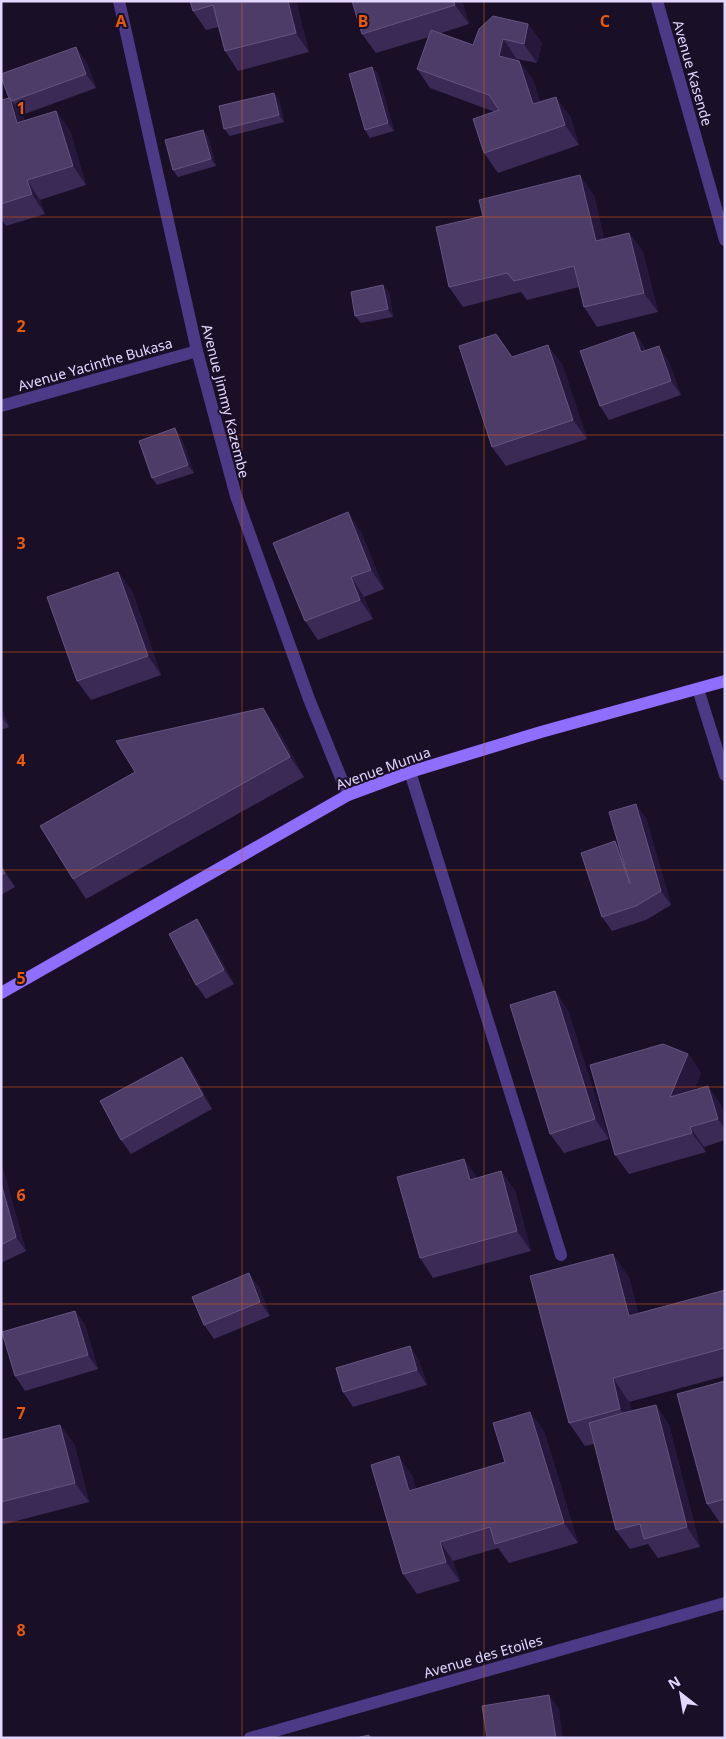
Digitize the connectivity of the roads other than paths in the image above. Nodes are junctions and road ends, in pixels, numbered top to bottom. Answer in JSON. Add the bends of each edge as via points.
{"nodes":[{"id":1,"x":119,"y":1,"type":"edge"},
{"id":2,"x":657,"y":1,"type":"edge"},
{"id":3,"x":725,"y":240,"type":"edge"},
{"id":4,"x":197,"y":351,"type":"junction"},
{"id":5,"x":1,"y":406,"type":"edge"},
{"id":6,"x":725,"y":681,"type":"edge"},
{"id":7,"x":698,"y":689,"type":"junction"},
{"id":8,"x":410,"y":772,"type":"junction"},
{"id":9,"x":725,"y":775,"type":"edge"},
{"id":10,"x":348,"y":795,"type":"junction"},
{"id":11,"x":1,"y":993,"type":"edge"},
{"id":12,"x":561,"y":1255,"type":"dead end"},
{"id":13,"x":725,"y":1603,"type":"edge"},
{"id":14,"x":250,"y":1738,"type":"edge"}],
"edges":[{"from":1,"to":4,"type":"street","name":"Avenue Jimmy Kazembe"},
{"from":2,"to":3,"type":"street","name":"Avenue Kasende"},
{"from":4,"to":5,"type":"street","name":"Avenue Yacinthe Bukasa"},
{"from":4,"to":10,"type":"street","name":"Avenue Jimmy Kazembe","via":[[236,496],[309,699]]},
{"from":6,"to":7,"type":"main road","name":"Avenue Munua"},
{"from":7,"to":8,"type":"main road","name":"Avenue Munua"},
{"from":7,"to":9,"type":"street"},
{"from":8,"to":10,"type":"main road","name":"Avenue Munua"},
{"from":8,"to":12,"type":"street"},
{"from":10,"to":11,"type":"main road","name":"Avenue Munua"},
{"from":13,"to":14,"type":"street","name":"Avenue des Etoiles"}]}
